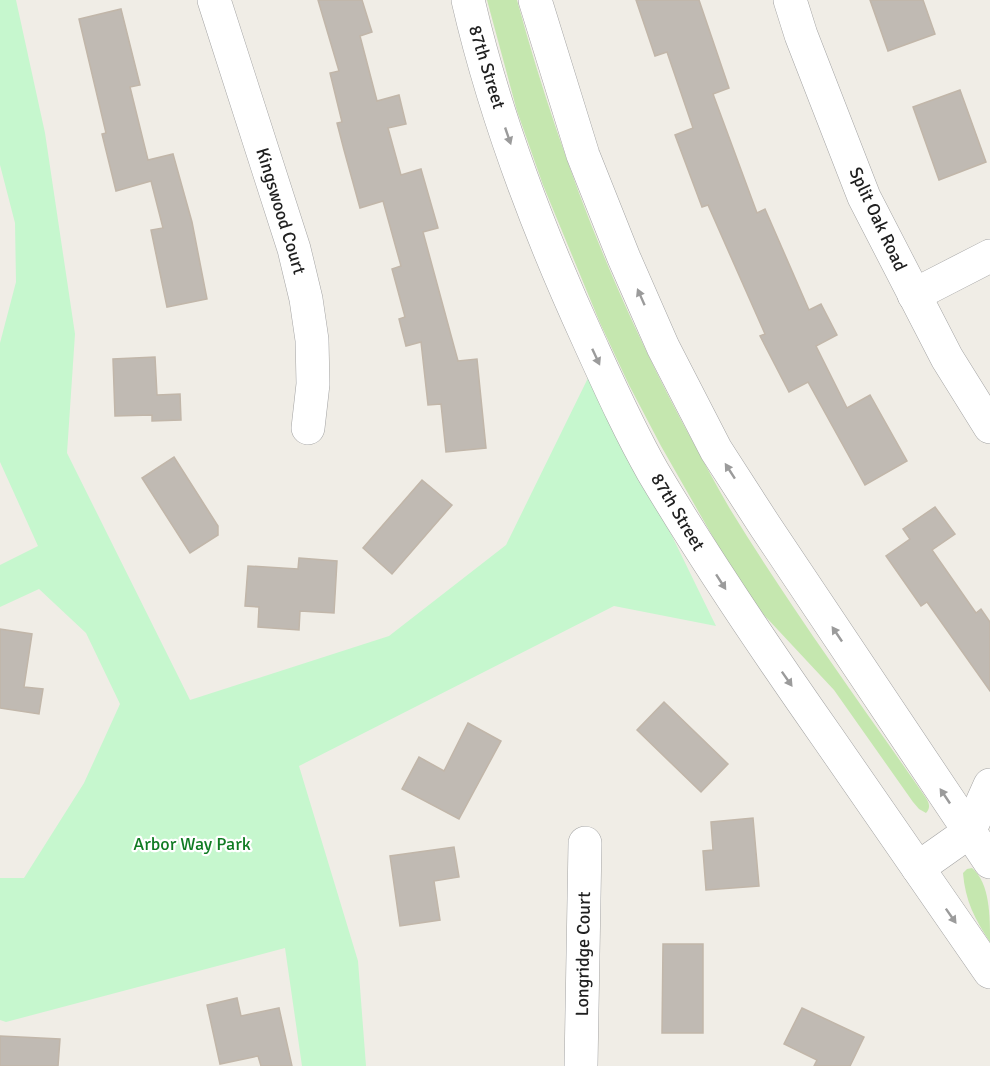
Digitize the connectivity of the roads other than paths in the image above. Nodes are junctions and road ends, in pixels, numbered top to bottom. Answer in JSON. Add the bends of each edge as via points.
{"nodes":[{"id":1,"x":214,"y":0,"type":"edge"},
{"id":2,"x":468,"y":0,"type":"edge"},
{"id":3,"x":536,"y":0,"type":"edge"},
{"id":4,"x":790,"y":0,"type":"edge"},
{"id":5,"x":990,"y":256,"type":"edge"},
{"id":6,"x":914,"y":295,"type":"junction"},
{"id":7,"x":990,"y":427,"type":"edge"},
{"id":8,"x":308,"y":428,"type":"dead end"},
{"id":9,"x":990,"y":785,"type":"edge"},
{"id":10,"x":980,"y":835,"type":"edge"},
{"id":11,"x":585,"y":843,"type":"dead end"},
{"id":12,"x":990,"y":862,"type":"edge"},
{"id":13,"x":918,"y":868,"type":"junction"},
{"id":14,"x":990,"y":972,"type":"edge"},
{"id":15,"x":581,"y":1066,"type":"edge"}],
"edges":[{"from":1,"to":8,"type":"street","name":"Kingswood Court","via":[[294,249],[306,299],[313,384]]},
{"from":2,"to":13,"type":"street","name":"87th Street","one_way":true,"via":[[497,104],[531,202],[607,381],[652,469],[706,559]]},
{"from":10,"to":3,"type":"street","one_way":true,"via":[[716,450],[663,347],[624,258],[583,155]]},
{"from":4,"to":6,"type":"street","name":"Split Oak Road","via":[[864,197]]},
{"from":5,"to":6,"type":"street"},
{"from":6,"to":7,"type":"street","name":"Split Oak Road"},
{"from":9,"to":10,"type":"street"},
{"from":10,"to":12,"type":"street"},
{"from":10,"to":13,"type":"street"},
{"from":11,"to":15,"type":"street","name":"Longridge Court"},
{"from":13,"to":14,"type":"street","name":"87th Street","one_way":true}]}
